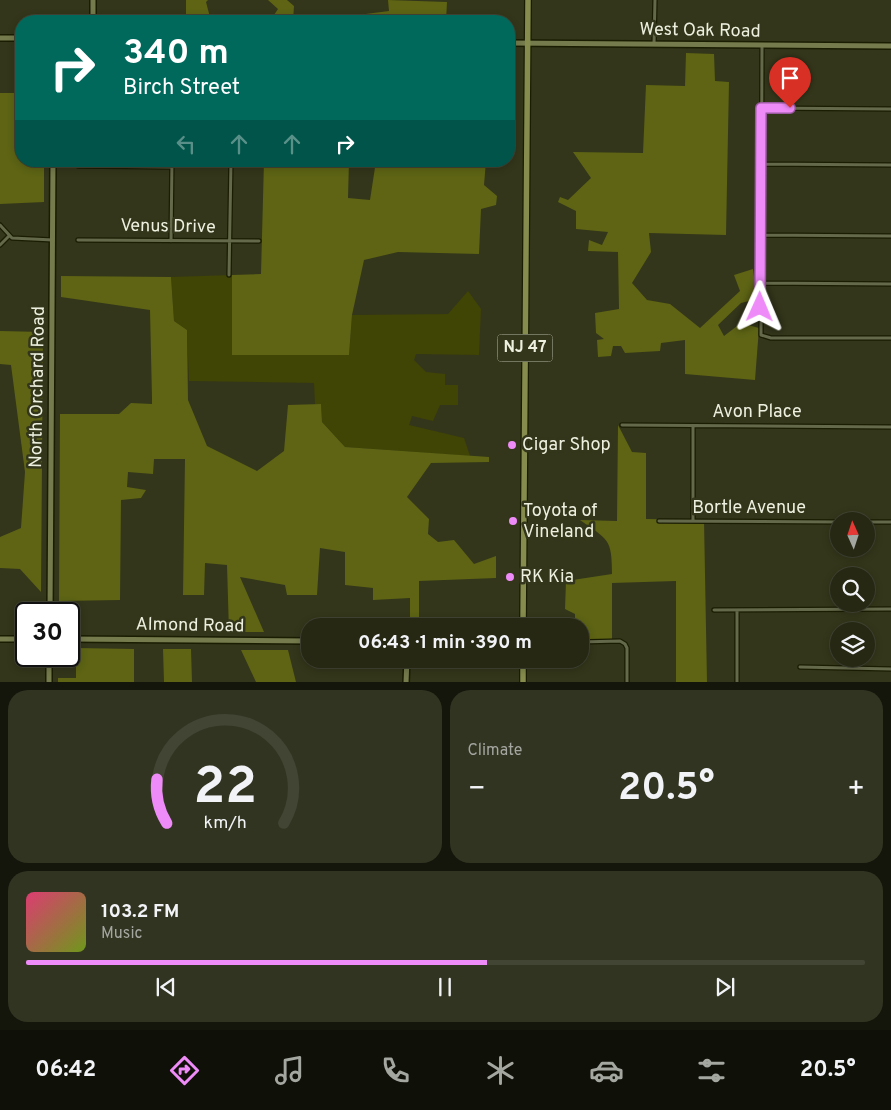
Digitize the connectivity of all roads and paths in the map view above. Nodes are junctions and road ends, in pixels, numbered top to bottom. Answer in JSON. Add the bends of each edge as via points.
{"nodes":[{"id":1,"x":93,"y":0,"type":"edge"},
{"id":2,"x":528,"y":0,"type":"edge"},
{"id":3,"x":654,"y":0,"type":"edge"},
{"id":4,"x":92,"y":15,"type":"edge"},
{"id":5,"x":0,"y":38,"type":"edge"},
{"id":6,"x":15,"y":38,"type":"edge"},
{"id":7,"x":515,"y":43,"type":"edge"},
{"id":8,"x":528,"y":43,"type":"junction"},
{"id":9,"x":654,"y":44,"type":"junction"},
{"id":10,"x":762,"y":45,"type":"junction"},
{"id":11,"x":891,"y":46,"type":"edge"},
{"id":12,"x":761,"y":108,"type":"junction"},
{"id":13,"x":891,"y":109,"type":"edge"},
{"id":14,"x":762,"y":164,"type":"junction"},
{"id":15,"x":891,"y":165,"type":"edge"},
{"id":16,"x":54,"y":167,"type":"edge"},
{"id":17,"x":172,"y":167,"type":"edge"},
{"id":18,"x":231,"y":167,"type":"edge"},
{"id":19,"x":0,"y":225,"type":"edge"},
{"id":20,"x":760,"y":235,"type":"junction"},
{"id":21,"x":9,"y":236,"type":"junction"},
{"id":22,"x":891,"y":236,"type":"edge"},
{"id":23,"x":53,"y":240,"type":"junction"},
{"id":24,"x":78,"y":240,"type":"dead end"},
{"id":25,"x":171,"y":241,"type":"junction"},
{"id":26,"x":230,"y":241,"type":"junction"},
{"id":27,"x":259,"y":242,"type":"dead end"},
{"id":28,"x":0,"y":245,"type":"edge"},
{"id":29,"x":229,"y":275,"type":"dead end"},
{"id":30,"x":760,"y":283,"type":"junction"},
{"id":31,"x":891,"y":284,"type":"edge"},
{"id":32,"x":891,"y":338,"type":"edge"},
{"id":33,"x":622,"y":425,"type":"dead end"},
{"id":34,"x":693,"y":426,"type":"junction"},
{"id":35,"x":891,"y":427,"type":"edge"},
{"id":36,"x":659,"y":521,"type":"dead end"},
{"id":37,"x":693,"y":521,"type":"junction"},
{"id":38,"x":830,"y":522,"type":"edge"},
{"id":39,"x":875,"y":522,"type":"edge"},
{"id":40,"x":891,"y":522,"type":"edge"},
{"id":41,"x":50,"y":602,"type":"edge"},
{"id":42,"x":891,"y":609,"type":"edge"},
{"id":43,"x":714,"y":610,"type":"dead end"},
{"id":44,"x":737,"y":610,"type":"junction"},
{"id":45,"x":524,"y":618,"type":"edge"},
{"id":46,"x":0,"y":639,"type":"edge"},
{"id":47,"x":15,"y":639,"type":"edge"},
{"id":48,"x":80,"y":639,"type":"edge"},
{"id":49,"x":301,"y":641,"type":"edge"},
{"id":50,"x":589,"y":642,"type":"edge"},
{"id":51,"x":49,"y":667,"type":"edge"},
{"id":52,"x":800,"y":667,"type":"dead end"},
{"id":53,"x":406,"y":668,"type":"edge"},
{"id":54,"x":523,"y":668,"type":"edge"},
{"id":55,"x":891,"y":669,"type":"edge"},
{"id":56,"x":49,"y":682,"type":"edge"},
{"id":57,"x":406,"y":682,"type":"edge"},
{"id":58,"x":523,"y":682,"type":"edge"},
{"id":59,"x":627,"y":682,"type":"edge"},
{"id":60,"x":737,"y":682,"type":"edge"}],
"edges":[{"from":1,"to":4,"type":"street"},
{"from":2,"to":8,"type":"main road","number":"NJ 47"},
{"from":3,"to":9,"type":"street"},
{"from":5,"to":6,"type":"street"},
{"from":7,"to":8,"type":"street","name":"West Oak Road"},
{"from":8,"to":9,"type":"street","name":"West Oak Road"},
{"from":8,"to":45,"type":"main road","number":"NJ 47"},
{"from":9,"to":10,"type":"street","name":"West Oak Road"},
{"from":10,"to":11,"type":"street","name":"West Oak Road"},
{"from":10,"to":12,"type":"street"},
{"from":12,"to":13,"type":"street"},
{"from":12,"to":14,"type":"street"},
{"from":14,"to":15,"type":"street"},
{"from":14,"to":20,"type":"street"},
{"from":16,"to":23,"type":"street","name":"North Orchard Road"},
{"from":17,"to":25,"type":"street"},
{"from":18,"to":26,"type":"street"},
{"from":19,"to":21,"type":"street"},
{"from":20,"to":22,"type":"street"},
{"from":20,"to":30,"type":"street"},
{"from":21,"to":23,"type":"street","via":[[17,240]]},
{"from":21,"to":28,"type":"street"},
{"from":23,"to":41,"type":"street","name":"North Orchard Road"},
{"from":24,"to":25,"type":"street","name":"Venus Drive"},
{"from":25,"to":26,"type":"street","name":"Venus Drive"},
{"from":26,"to":27,"type":"street","name":"Venus Drive"},
{"from":26,"to":29,"type":"street"},
{"from":30,"to":31,"type":"street"},
{"from":30,"to":32,"type":"street","via":[[760,335]]},
{"from":33,"to":34,"type":"street","name":"Avon Place"},
{"from":34,"to":35,"type":"street","name":"Avon Place"},
{"from":34,"to":37,"type":"street"},
{"from":36,"to":37,"type":"street","name":"Bortle Avenue"},
{"from":37,"to":38,"type":"street","name":"Bortle Avenue"},
{"from":39,"to":40,"type":"street"},
{"from":42,"to":44,"type":"street"},
{"from":43,"to":44,"type":"street"},
{"from":44,"to":60,"type":"street"},
{"from":46,"to":47,"type":"street"},
{"from":48,"to":49,"type":"street","name":"Almond Road"},
{"from":50,"to":59,"type":"street","via":[[620,641],[625,644]]},
{"from":51,"to":56,"type":"street"},
{"from":52,"to":55,"type":"street"},
{"from":53,"to":57,"type":"street"},
{"from":54,"to":58,"type":"main road"}]}
